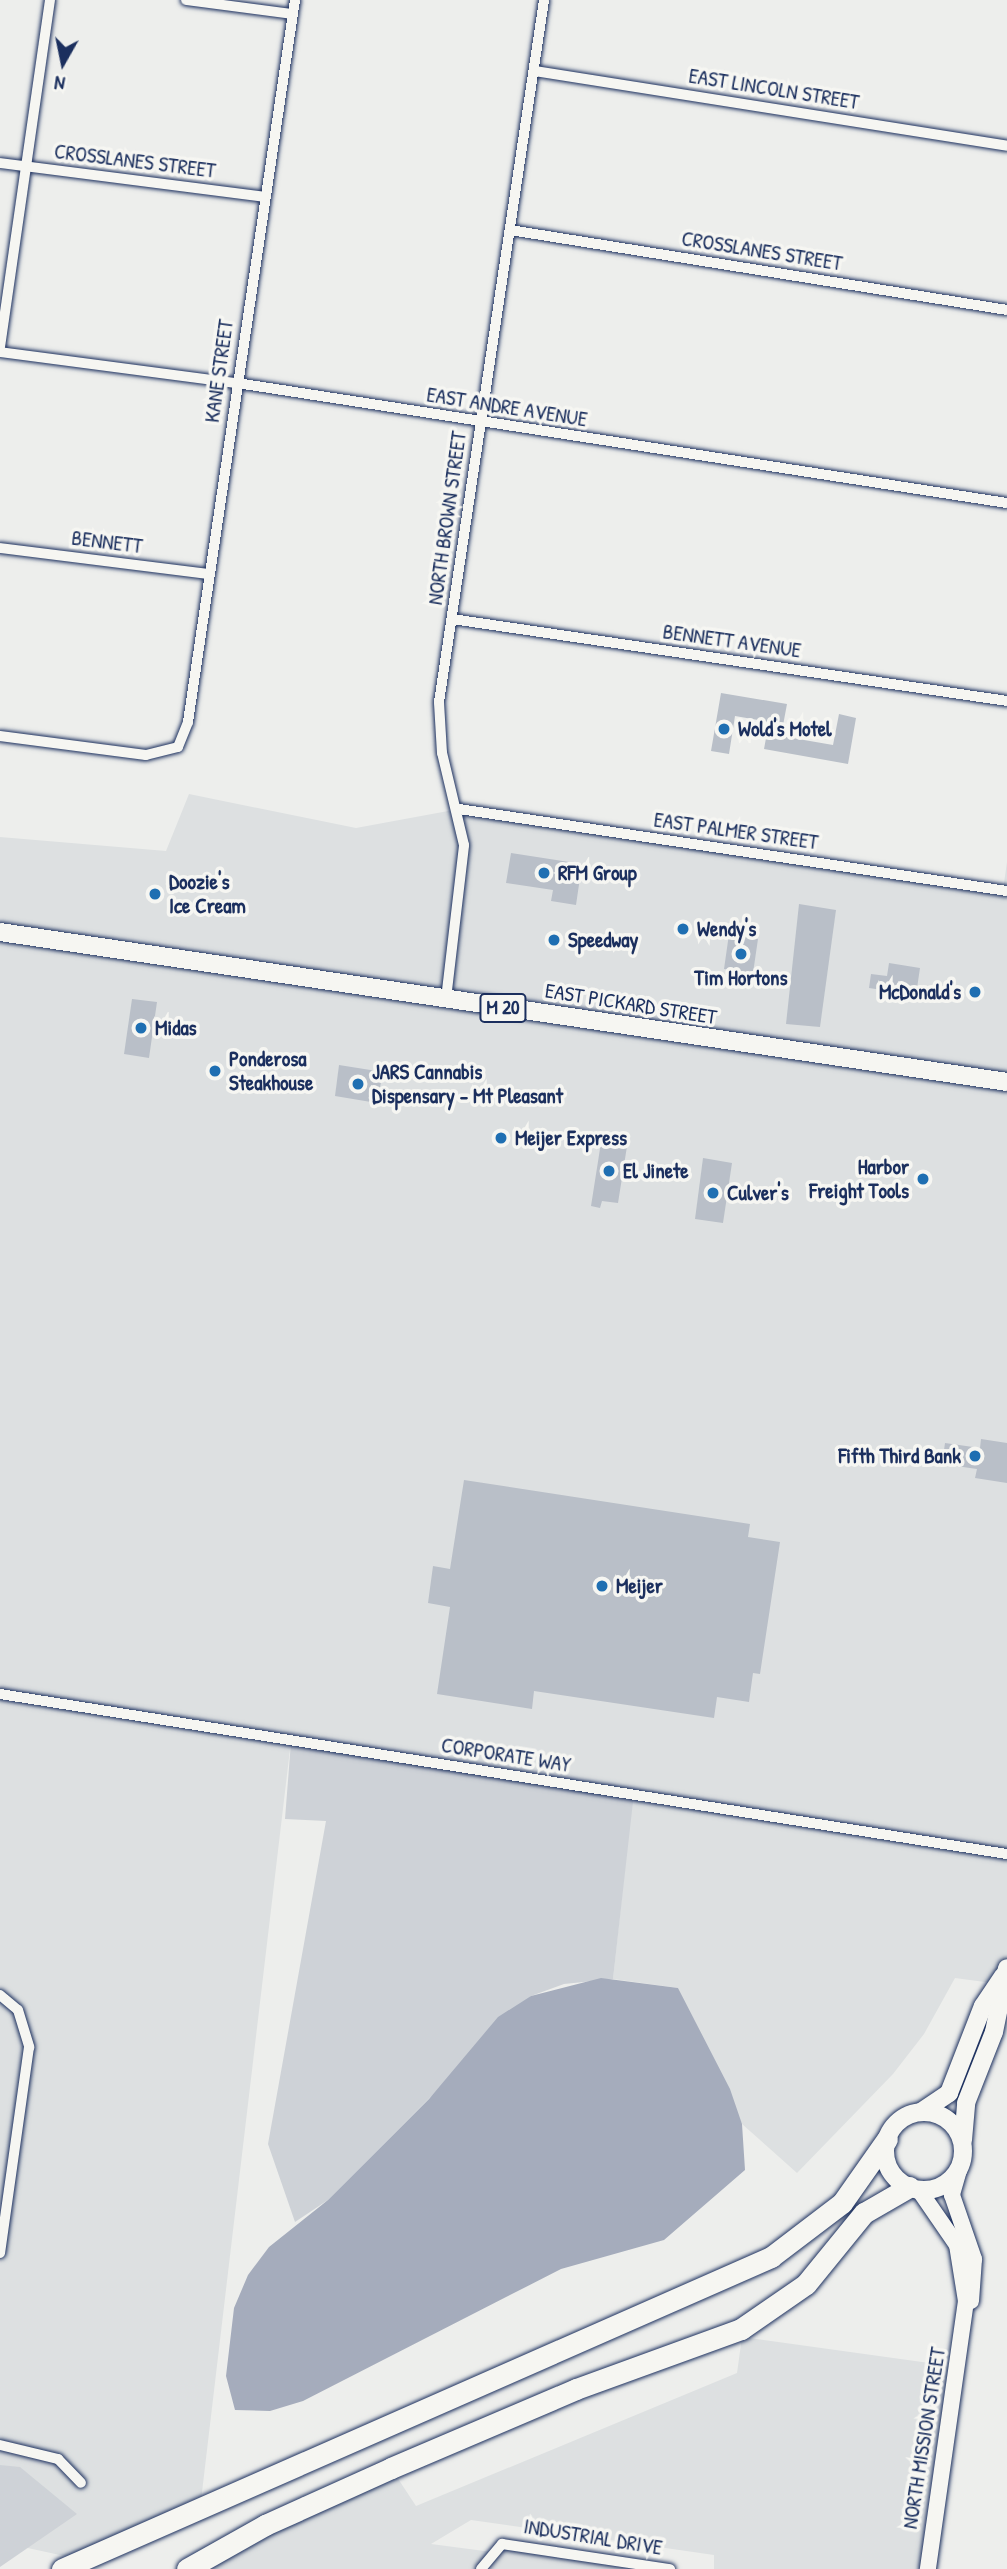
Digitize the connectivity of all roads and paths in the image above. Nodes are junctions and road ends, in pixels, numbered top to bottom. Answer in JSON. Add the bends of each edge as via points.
{"nodes":[{"id":1,"x":50,"y":0,"type":"edge"},
{"id":2,"x":187,"y":0,"type":"edge"},
{"id":3,"x":295,"y":0,"type":"edge"},
{"id":4,"x":544,"y":0,"type":"edge"},
{"id":5,"x":292,"y":14,"type":"junction"},
{"id":6,"x":535,"y":71,"type":"junction"},
{"id":7,"x":1007,"y":146,"type":"edge"},
{"id":8,"x":0,"y":163,"type":"edge"},
{"id":9,"x":25,"y":166,"type":"junction"},
{"id":10,"x":265,"y":197,"type":"junction"},
{"id":11,"x":510,"y":230,"type":"junction"},
{"id":12,"x":1007,"y":310,"type":"edge"},
{"id":13,"x":0,"y":349,"type":"edge"},
{"id":14,"x":237,"y":383,"type":"junction"},
{"id":15,"x":479,"y":422,"type":"junction"},
{"id":16,"x":1007,"y":503,"type":"edge"},
{"id":17,"x":0,"y":548,"type":"edge"},
{"id":18,"x":209,"y":574,"type":"junction"},
{"id":19,"x":452,"y":618,"type":"junction"},
{"id":20,"x":1007,"y":701,"type":"edge"},
{"id":21,"x":0,"y":736,"type":"edge"},
{"id":22,"x":459,"y":809,"type":"junction"},
{"id":23,"x":1007,"y":891,"type":"edge"},
{"id":24,"x":0,"y":932,"type":"edge"},
{"id":25,"x":446,"y":999,"type":"junction"},
{"id":26,"x":1007,"y":1082,"type":"edge"},
{"id":27,"x":0,"y":1694,"type":"edge"},
{"id":28,"x":1007,"y":1854,"type":"edge"},
{"id":29,"x":1006,"y":1971,"type":"edge"},
{"id":30,"x":0,"y":1995,"type":"edge"},
{"id":31,"x":919,"y":2112,"type":"junction"},
{"id":32,"x":887,"y":2139,"type":"junction"},
{"id":33,"x":962,"y":2142,"type":"junction"},
{"id":34,"x":959,"y":2170,"type":"junction"},
{"id":35,"x":914,"y":2188,"type":"junction"},
{"id":36,"x":0,"y":2253,"type":"edge"},
{"id":37,"x":966,"y":2313,"type":"junction"},
{"id":38,"x":0,"y":2445,"type":"edge"},
{"id":39,"x":80,"y":2483,"type":"dead end"},
{"id":40,"x":62,"y":2569,"type":"edge"},
{"id":41,"x":187,"y":2569,"type":"edge"},
{"id":42,"x":481,"y":2569,"type":"edge"},
{"id":43,"x":670,"y":2569,"type":"edge"},
{"id":44,"x":928,"y":2569,"type":"edge"}],
"edges":[{"from":1,"to":9,"type":"street"},
{"from":2,"to":5,"type":"street"},
{"from":3,"to":5,"type":"street","name":"KANE STREET"},
{"from":4,"to":6,"type":"street","name":"NORTH BROWN STREET"},
{"from":5,"to":10,"type":"street","name":"KANE STREET"},
{"from":6,"to":7,"type":"street","name":"EAST LINCOLN STREET"},
{"from":6,"to":11,"type":"street","name":"NORTH BROWN STREET"},
{"from":8,"to":9,"type":"street","name":"CROSSLANES STREET"},
{"from":9,"to":10,"type":"street","name":"CROSSLANES STREET"},
{"from":9,"to":13,"type":"street"},
{"from":10,"to":14,"type":"street","name":"KANE STREET"},
{"from":11,"to":12,"type":"street","name":"CROSSLANES STREET"},
{"from":11,"to":15,"type":"street","name":"NORTH BROWN STREET"},
{"from":13,"to":14,"type":"street","name":"EAST ANDRE AVENUE"},
{"from":14,"to":15,"type":"street","name":"EAST ANDRE AVENUE"},
{"from":14,"to":18,"type":"street","name":"KANE STREET"},
{"from":15,"to":16,"type":"street","name":"EAST ANDRE AVENUE"},
{"from":15,"to":19,"type":"street","name":"NORTH BROWN STREET"},
{"from":17,"to":18,"type":"street","name":"BENNETT"},
{"from":18,"to":21,"type":"street","name":"KANE STREET","via":[[188,722],[178,747],[146,755]]},
{"from":19,"to":20,"type":"street","name":"BENNETT AVENUE"},
{"from":19,"to":22,"type":"street","name":"NORTH BROWN STREET","via":[[438,730]]},
{"from":22,"to":23,"type":"street","name":"EAST PALMER STREET"},
{"from":22,"to":25,"type":"street","name":"NORTH BROWN STREET","via":[[464,877]]},
{"from":24,"to":25,"type":"main road","name":"EAST PICKARD STREET","number":"M 20"},
{"from":25,"to":26,"type":"main road","name":"EAST PICKARD STREET","number":"M 20"},
{"from":27,"to":28,"type":"street","name":"CORPORATE WAY"},
{"from":29,"to":31,"type":"main road","name":"NORTH MISSION STREET","via":[[983,2006],[949,2093]]},
{"from":29,"to":33,"type":"main road","name":"NORTH MISSION STREET","via":[[994,2032],[966,2104]]},
{"from":30,"to":36,"type":"street","via":[[18,2010],[29,2047]]},
{"from":31,"to":32,"type":"main road","name":"NORTH MISSION STREET","via":[[899,2121]]},
{"from":31,"to":33,"type":"main road","via":[[946,2119]]},
{"from":32,"to":35,"type":"main road","name":"NORTH MISSION STREET","via":[[889,2167]]},
{"from":32,"to":40,"type":"highway","via":[[842,2203],[771,2257]]},
{"from":33,"to":34,"type":"main road","name":"NORTH MISSION STREET"},
{"from":34,"to":35,"type":"main road","via":[[944,2185]]},
{"from":34,"to":37,"type":"main road","name":"NORTH MISSION STREET","via":[[952,2195],[976,2274]]},
{"from":35,"to":37,"type":"main road","name":"NORTH MISSION STREET","via":[[957,2245]]},
{"from":35,"to":41,"type":"highway","via":[[864,2213],[806,2284],[741,2329],[576,2389],[391,2468],[265,2525]]},
{"from":37,"to":44,"type":"main road","name":"NORTH MISSION STREET"},
{"from":38,"to":39,"type":"street","via":[[58,2459]]},
{"from":42,"to":43,"type":"street","name":"INDUSTRIAL DRIVE","via":[[502,2544]]}]}
